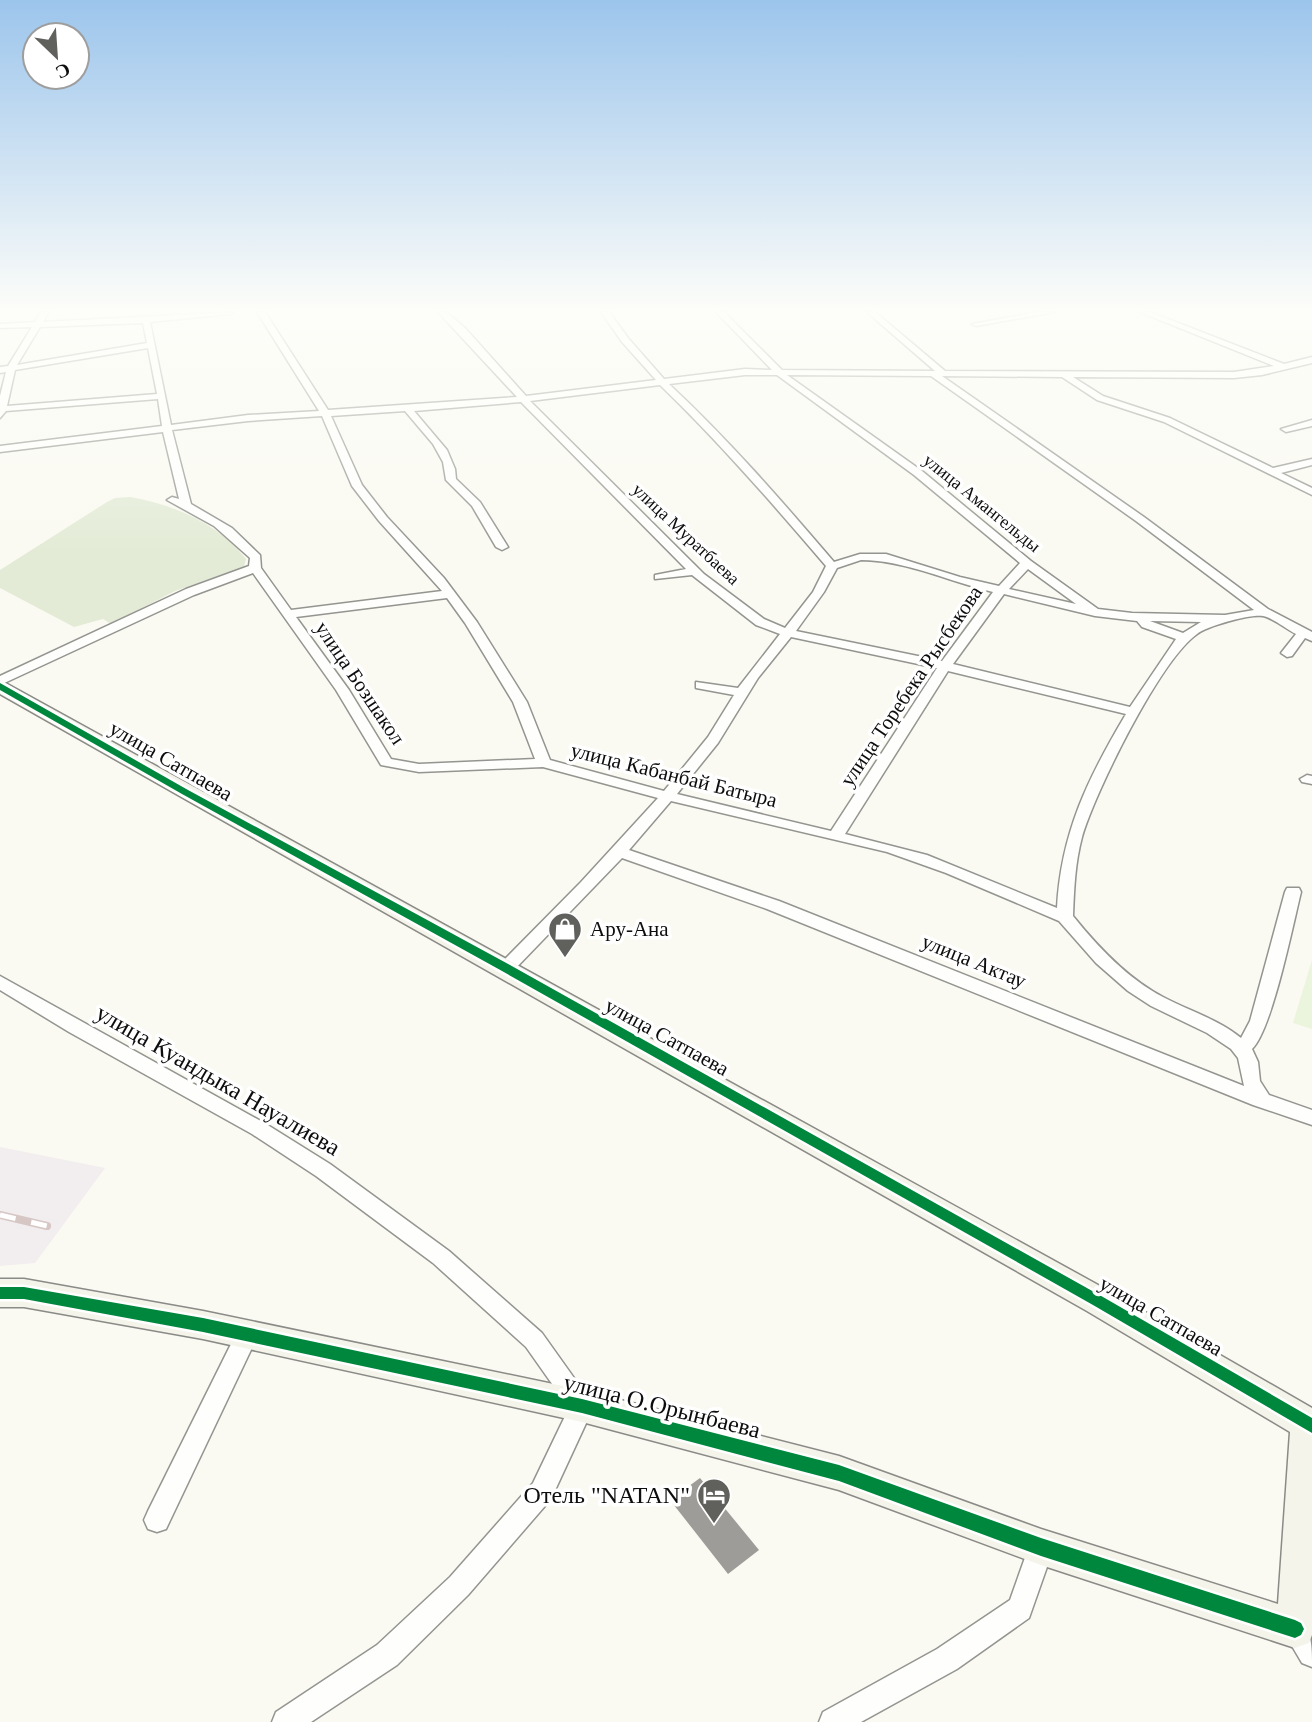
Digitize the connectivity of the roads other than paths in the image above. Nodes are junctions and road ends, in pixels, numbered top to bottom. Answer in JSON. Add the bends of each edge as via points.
{"nodes":[{"id":1,"x":6,"y":392,"type":"edge"},
{"id":2,"x":161,"y":392,"type":"edge"},
{"id":3,"x":312,"y":392,"type":"edge"},
{"id":4,"x":520,"y":392,"type":"edge"},
{"id":5,"x":574,"y":392,"type":"edge"},
{"id":6,"x":672,"y":392,"type":"edge"},
{"id":7,"x":806,"y":392,"type":"edge"},
{"id":8,"x":964,"y":392,"type":"edge"},
{"id":9,"x":1085,"y":392,"type":"edge"},
{"id":10,"x":162,"y":396,"type":"junction"},
{"id":11,"x":526,"y":398,"type":"junction"},
{"id":12,"x":409,"y":409,"type":"junction"},
{"id":13,"x":1,"y":412,"type":"edge"},
{"id":14,"x":325,"y":413,"type":"junction"},
{"id":15,"x":1312,"y":423,"type":"edge"},
{"id":16,"x":167,"y":429,"type":"junction"},
{"id":17,"x":1286,"y":429,"type":"dead end"},
{"id":18,"x":0,"y":449,"type":"edge"},
{"id":19,"x":1312,"y":462,"type":"edge"},
{"id":20,"x":1271,"y":472,"type":"junction"},
{"id":21,"x":1312,"y":492,"type":"edge"},
{"id":22,"x":172,"y":500,"type":"dead end"},
{"id":23,"x":186,"y":505,"type":"junction"},
{"id":24,"x":502,"y":547,"type":"dead end"},
{"id":25,"x":1027,"y":563,"type":"junction"},
{"id":26,"x":832,"y":566,"type":"junction"},
{"id":27,"x":255,"y":568,"type":"junction"},
{"id":28,"x":695,"y":571,"type":"junction"},
{"id":29,"x":659,"y":578,"type":"dead end"},
{"id":30,"x":1003,"y":591,"type":"junction"},
{"id":31,"x":450,"y":593,"type":"junction"},
{"id":32,"x":1096,"y":612,"type":"junction"},
{"id":33,"x":1264,"y":612,"type":"junction"},
{"id":34,"x":288,"y":614,"type":"junction"},
{"id":35,"x":1140,"y":617,"type":"junction"},
{"id":36,"x":1227,"y":620,"type":"junction"},
{"id":37,"x":785,"y":632,"type":"junction"},
{"id":38,"x":1189,"y":634,"type":"junction"},
{"id":39,"x":1308,"y":635,"type":"edge"},
{"id":40,"x":1287,"y":653,"type":"dead end"},
{"id":41,"x":945,"y":666,"type":"junction"},
{"id":42,"x":0,"y":685,"type":"edge"},
{"id":43,"x":701,"y":685,"type":"dead end"},
{"id":44,"x":742,"y":693,"type":"junction"},
{"id":45,"x":1134,"y":712,"type":"junction"},
{"id":46,"x":544,"y":763,"type":"junction"},
{"id":47,"x":668,"y":795,"type":"junction"},
{"id":48,"x":835,"y":837,"type":"junction"},
{"id":49,"x":617,"y":851,"type":"junction"},
{"id":50,"x":1293,"y":892,"type":"dead end"},
{"id":51,"x":1065,"y":917,"type":"junction"},
{"id":52,"x":506,"y":968,"type":"junction"},
{"id":53,"x":0,"y":982,"type":"edge"},
{"id":54,"x":1241,"y":1048,"type":"junction"},
{"id":55,"x":1260,"y":1100,"type":"junction"},
{"id":56,"x":1312,"y":1118,"type":"edge"},
{"id":57,"x":0,"y":1293,"type":"edge"},
{"id":58,"x":247,"y":1335,"type":"junction"},
{"id":59,"x":582,"y":1405,"type":"junction"},
{"id":60,"x":1310,"y":1425,"type":"edge"},
{"id":61,"x":157,"y":1520,"type":"dead end"},
{"id":62,"x":1041,"y":1547,"type":"junction"},
{"id":63,"x":1303,"y":1641,"type":"edge"},
{"id":64,"x":286,"y":1722,"type":"edge"},
{"id":65,"x":833,"y":1722,"type":"edge"}],
"edges":[{"from":1,"to":13,"type":"street"},
{"from":2,"to":10,"type":"street"},
{"from":3,"to":14,"type":"street","name":"улица Кабанбай Батыра"},
{"from":4,"to":11,"type":"street","name":"улица Муратбаева"},
{"from":5,"to":11,"type":"street"},
{"from":6,"to":26,"type":"street"},
{"from":7,"to":25,"type":"street","name":"улица Амангельды","via":[[918,473]]},
{"from":8,"to":33,"type":"street"},
{"from":9,"to":20,"type":"street","via":[[1167,420]]},
{"from":10,"to":13,"type":"street"},
{"from":10,"to":16,"type":"street"},
{"from":11,"to":12,"type":"street"},
{"from":11,"to":28,"type":"street","name":"улица Муратбаева"},
{"from":12,"to":14,"type":"street"},
{"from":12,"to":24,"type":"street","via":[[451,468],[451,480],[475,504]]},
{"from":14,"to":16,"type":"street"},
{"from":14,"to":31,"type":"street","name":"улица Кабанбай Батыра","via":[[357,486]]},
{"from":15,"to":17,"type":"street"},
{"from":16,"to":18,"type":"street"},
{"from":16,"to":23,"type":"street"},
{"from":19,"to":20,"type":"street"},
{"from":20,"to":21,"type":"street"},
{"from":22,"to":23,"type":"street","name":"улица Бозшакол"},
{"from":23,"to":27,"type":"street","name":"улица Бозшакол","via":[[236,535],[256,557]]},
{"from":25,"to":30,"type":"street","name":"улица Торебека Рысбекова"},
{"from":25,"to":32,"type":"street","name":"улица Амангельды"},
{"from":26,"to":30,"type":"street","via":[[860,557],[886,557]]},
{"from":26,"to":37,"type":"street","via":[[811,603]]},
{"from":27,"to":34,"type":"street","name":"улица Бозшакол"},
{"from":27,"to":42,"type":"street","via":[[190,592]]},
{"from":28,"to":29,"type":"street"},
{"from":28,"to":37,"type":"street","name":"улица Муратбаева","via":[[760,622]]},
{"from":30,"to":32,"type":"street"},
{"from":30,"to":41,"type":"street","name":"улица Торебека Рысбекова"},
{"from":31,"to":34,"type":"street"},
{"from":31,"to":46,"type":"street","name":"улица Кабанбай Батыра","via":[[520,702]]},
{"from":32,"to":35,"type":"street"},
{"from":33,"to":36,"type":"street"},
{"from":33,"to":39,"type":"street"},
{"from":34,"to":46,"type":"street","name":"улица Бозшакол","via":[[386,762],[419,768]]},
{"from":35,"to":36,"type":"street"},
{"from":35,"to":38,"type":"street","via":[[1146,624]]},
{"from":36,"to":38,"type":"street"},
{"from":37,"to":41,"type":"street","name":"улица Муратбаева"},
{"from":37,"to":44,"type":"street"},
{"from":38,"to":45,"type":"street"},
{"from":39,"to":40,"type":"street"},
{"from":41,"to":45,"type":"street","name":"улица Муратбаева"},
{"from":41,"to":48,"type":"street","name":"улица Торебека Рысбекова"},
{"from":42,"to":52,"type":"street","name":"улица Сатпаева"},
{"from":43,"to":44,"type":"street"},
{"from":44,"to":47,"type":"street","via":[[714,738]]},
{"from":45,"to":51,"type":"street","via":[[1078,823],[1067,868]]},
{"from":46,"to":47,"type":"street","name":"улица Кабанбай Батыра"},
{"from":47,"to":48,"type":"street","name":"улица Кабанбай Батыра"},
{"from":47,"to":49,"type":"street"},
{"from":48,"to":51,"type":"street","name":"улица Кабанбай Батыра","via":[[862,840],[910,856]]},
{"from":49,"to":52,"type":"street","via":[[564,912]]},
{"from":49,"to":55,"type":"street","name":"улица Актау","via":[[773,905]]},
{"from":50,"to":54,"type":"street","via":[[1259,1021],[1251,1040]]},
{"from":51,"to":54,"type":"street","via":[[1146,996]]},
{"from":52,"to":60,"type":"street","name":"улица Сатпаева"},
{"from":53,"to":59,"type":"street","name":"улица Куандыка Науалиева","via":[[323,1170],[442,1257],[534,1340]]},
{"from":54,"to":55,"type":"street"},
{"from":55,"to":56,"type":"street","name":"улица Актау"},
{"from":57,"to":58,"type":"street","name":"улица О.Орынбаева","via":[[24,1293]]},
{"from":58,"to":59,"type":"street","name":"улица О.Орынбаева"},
{"from":58,"to":61,"type":"street"},
{"from":59,"to":62,"type":"street","name":"улица О.Орынбаева","via":[[839,1473]]},
{"from":59,"to":64,"type":"street","via":[[542,1491],[459,1586],[387,1655]]},
{"from":60,"to":63,"type":"street"},
{"from":62,"to":63,"type":"street","name":"улица О.Орынбаева"},
{"from":62,"to":65,"type":"street","via":[[1020,1609],[947,1659]]}]}
